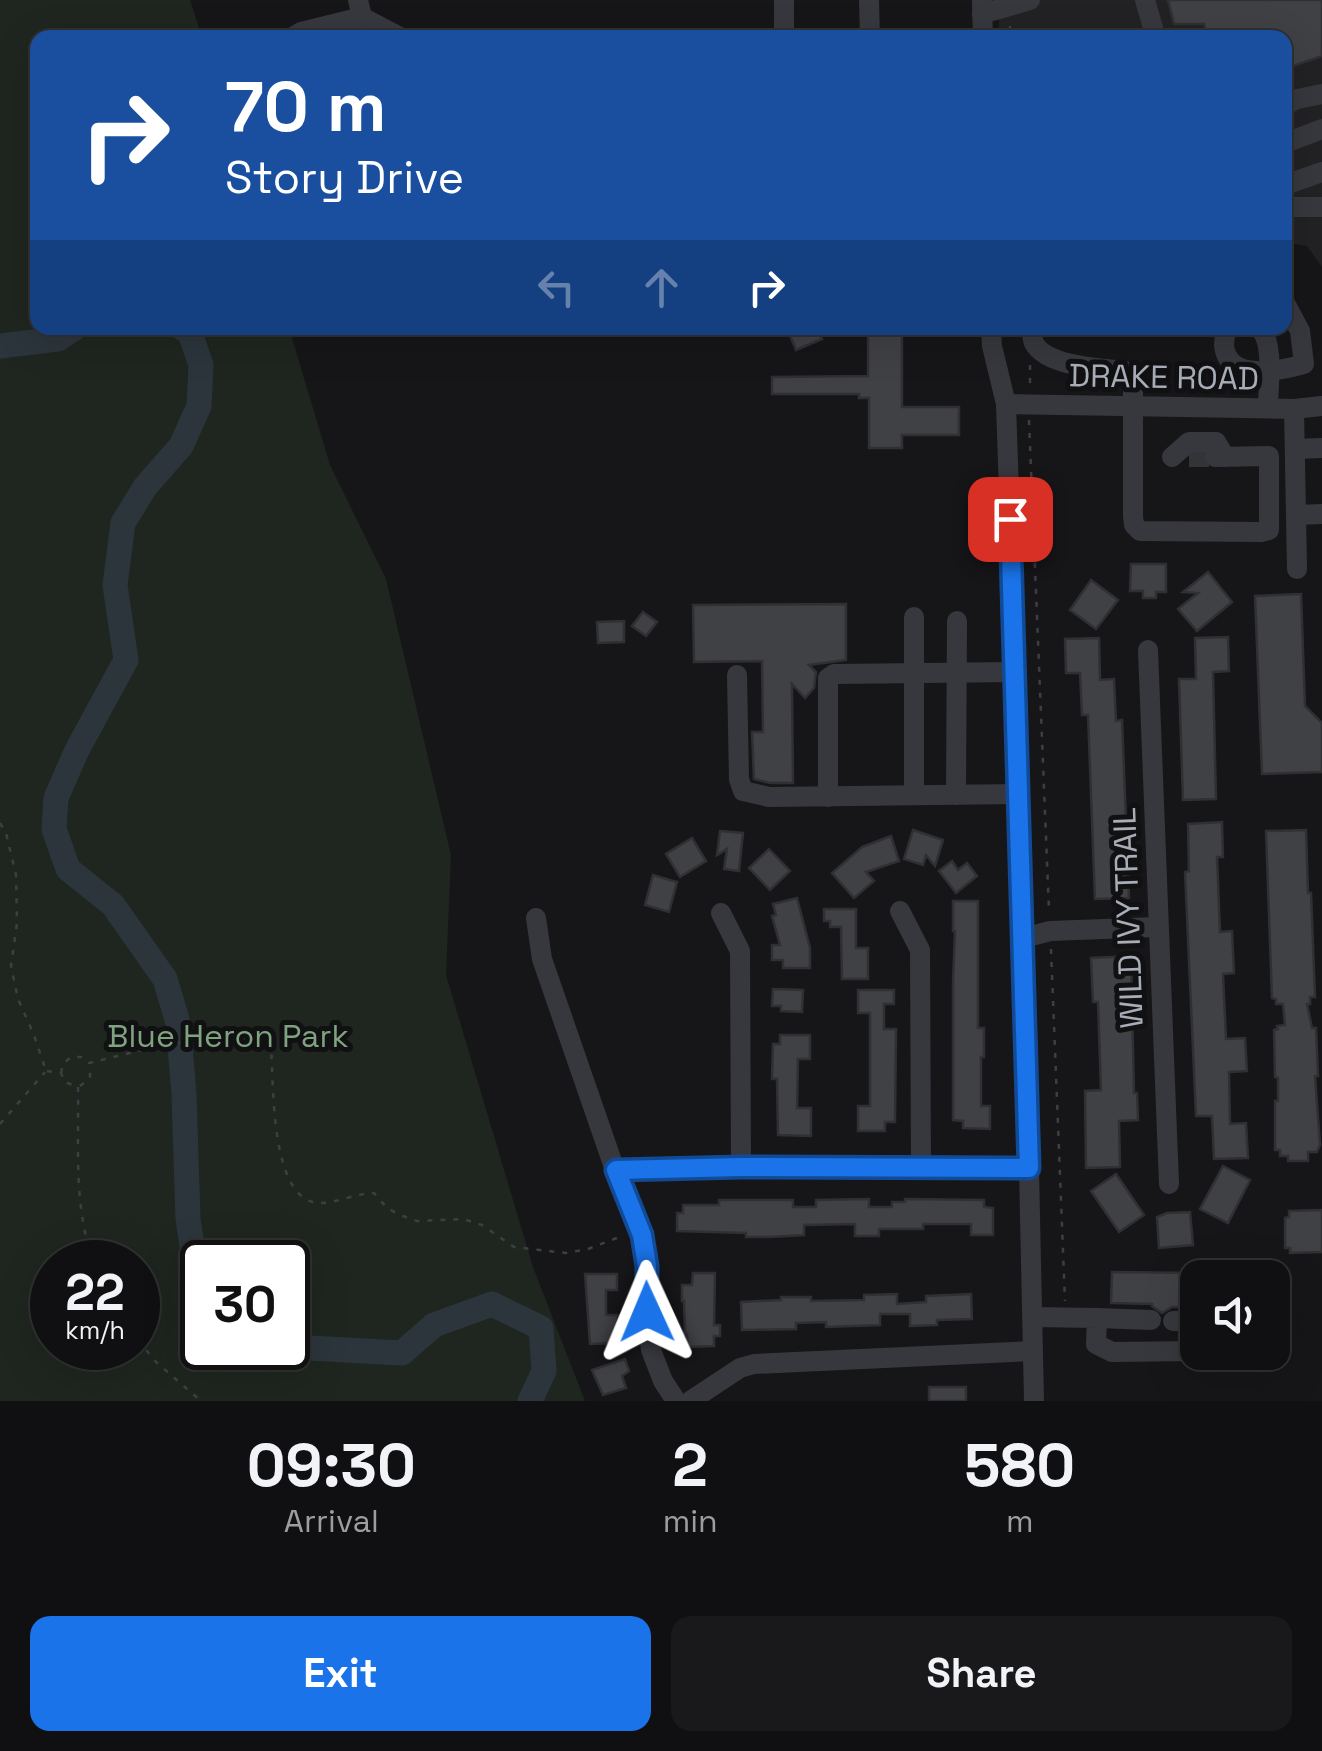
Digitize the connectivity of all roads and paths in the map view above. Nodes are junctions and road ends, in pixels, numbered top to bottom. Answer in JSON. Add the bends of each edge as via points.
{"nodes":[{"id":1,"x":784,"y":0,"type":"edge"},
{"id":2,"x":869,"y":0,"type":"edge"},
{"id":3,"x":1030,"y":0,"type":"edge"},
{"id":4,"x":1145,"y":0,"type":"edge"},
{"id":5,"x":982,"y":7,"type":"edge"},
{"id":6,"x":360,"y":8,"type":"edge"},
{"id":7,"x":307,"y":30,"type":"edge"},
{"id":8,"x":391,"y":30,"type":"edge"},
{"id":9,"x":784,"y":30,"type":"edge"},
{"id":10,"x":870,"y":30,"type":"edge"},
{"id":11,"x":1154,"y":30,"type":"edge"},
{"id":12,"x":1322,"y":94,"type":"edge"},
{"id":13,"x":1292,"y":101,"type":"edge"},
{"id":14,"x":1322,"y":130,"type":"edge"},
{"id":15,"x":1292,"y":141,"type":"edge"},
{"id":16,"x":1322,"y":172,"type":"edge"},
{"id":17,"x":1292,"y":183,"type":"edge"},
{"id":18,"x":1292,"y":207,"type":"edge"},
{"id":19,"x":1322,"y":208,"type":"edge"},
{"id":20,"x":1322,"y":218,"type":"edge"},
{"id":21,"x":1292,"y":316,"type":"edge"},
{"id":22,"x":991,"y":335,"type":"edge"},
{"id":23,"x":1032,"y":335,"type":"edge"},
{"id":24,"x":1226,"y":335,"type":"edge"},
{"id":25,"x":1265,"y":335,"type":"edge"},
{"id":26,"x":1030,"y":366,"type":"dead end"},
{"id":27,"x":1268,"y":372,"type":"junction"},
{"id":28,"x":1006,"y":404,"type":"junction"},
{"id":29,"x":1028,"y":406,"type":"junction"},
{"id":30,"x":1322,"y":406,"type":"edge"},
{"id":31,"x":1133,"y":407,"type":"junction"},
{"id":32,"x":1268,"y":408,"type":"junction"},
{"id":33,"x":1294,"y":409,"type":"junction"},
{"id":34,"x":1322,"y":448,"type":"edge"},
{"id":35,"x":1295,"y":449,"type":"junction"},
{"id":36,"x":1133,"y":458,"type":"junction"},
{"id":37,"x":1296,"y":514,"type":"junction"},
{"id":38,"x":1322,"y":514,"type":"edge"},
{"id":39,"x":1297,"y":569,"type":"dead end"},
{"id":40,"x":914,"y":616,"type":"dead end"},
{"id":41,"x":957,"y":620,"type":"dead end"},
{"id":42,"x":1148,"y":650,"type":"dead end"},
{"id":43,"x":1015,"y":672,"type":"junction"},
{"id":44,"x":956,"y":673,"type":"junction"},
{"id":45,"x":914,"y":674,"type":"junction"},
{"id":46,"x":737,"y":675,"type":"dead end"},
{"id":47,"x":1019,"y":794,"type":"junction"},
{"id":48,"x":956,"y":795,"type":"junction"},
{"id":49,"x":828,"y":796,"type":"junction"},
{"id":50,"x":914,"y":796,"type":"junction"},
{"id":51,"x":0,"y":823,"type":"edge"},
{"id":52,"x":900,"y":912,"type":"dead end"},
{"id":53,"x":720,"y":913,"type":"dead end"},
{"id":54,"x":536,"y":918,"type":"dead end"},
{"id":55,"x":1158,"y":927,"type":"junction"},
{"id":56,"x":1050,"y":931,"type":"junction"},
{"id":57,"x":1024,"y":938,"type":"junction"},
{"id":58,"x":89,"y":1064,"type":"junction"},
{"id":59,"x":46,"y":1071,"type":"junction"},
{"id":60,"x":61,"y":1074,"type":"junction"},
{"id":61,"x":78,"y":1087,"type":"junction"},
{"id":62,"x":0,"y":1124,"type":"edge"},
{"id":63,"x":741,"y":1167,"type":"junction"},
{"id":64,"x":921,"y":1168,"type":"junction"},
{"id":65,"x":1029,"y":1168,"type":"junction"},
{"id":66,"x":616,"y":1170,"type":"junction"},
{"id":67,"x":1169,"y":1184,"type":"dead end"},
{"id":68,"x":640,"y":1229,"type":"junction"},
{"id":69,"x":86,"y":1240,"type":"edge"},
{"id":70,"x":1066,"y":1316,"type":"junction"},
{"id":71,"x":1032,"y":1317,"type":"junction"},
{"id":72,"x":1097,"y":1318,"type":"junction"},
{"id":73,"x":1151,"y":1320,"type":"dead end"},
{"id":74,"x":1173,"y":1321,"type":"dead end"},
{"id":75,"x":1180,"y":1321,"type":"edge"},
{"id":76,"x":1180,"y":1351,"type":"edge"},
{"id":77,"x":1032,"y":1352,"type":"junction"},
{"id":78,"x":160,"y":1365,"type":"edge"},
{"id":79,"x":201,"y":1401,"type":"edge"},
{"id":80,"x":676,"y":1401,"type":"edge"},
{"id":81,"x":690,"y":1401,"type":"edge"},
{"id":82,"x":1034,"y":1401,"type":"edge"}],
"edges":[{"from":1,"to":9,"type":"street"},
{"from":2,"to":10,"type":"street"},
{"from":3,"to":5,"type":"street"},
{"from":4,"to":11,"type":"street"},
{"from":6,"to":7,"type":"street"},
{"from":6,"to":8,"type":"street"},
{"from":12,"to":13,"type":"street"},
{"from":14,"to":15,"type":"street"},
{"from":16,"to":17,"type":"street"},
{"from":18,"to":19,"type":"street"},
{"from":18,"to":20,"type":"street"},
{"from":21,"to":27,"type":"street","via":[[1304,364]]},
{"from":22,"to":28,"type":"street"},
{"from":23,"to":31,"type":"street","via":[[1046,356],[1125,371],[1133,381]]},
{"from":24,"to":27,"type":"street","via":[[1228,358]]},
{"from":25,"to":27,"type":"street"},
{"from":26,"to":29,"type":"path"},
{"from":27,"to":32,"type":"street"},
{"from":28,"to":29,"type":"street","name":"DRAKE ROAD"},
{"from":28,"to":43,"type":"street"},
{"from":29,"to":31,"type":"street","name":"DRAKE ROAD"},
{"from":29,"to":56,"type":"path"},
{"from":30,"to":33,"type":"street","name":"DRAKE ROAD"},
{"from":31,"to":32,"type":"street","name":"DRAKE ROAD"},
{"from":31,"to":36,"type":"street"},
{"from":32,"to":33,"type":"street","name":"DRAKE ROAD"},
{"from":33,"to":35,"type":"street"},
{"from":34,"to":35,"type":"street"},
{"from":35,"to":37,"type":"street"},
{"from":36,"to":36,"type":"street","via":[[1132,516],[1140,531],[1269,530],[1269,456],[1220,457],[1216,442],[1188,442],[1181,457]]},
{"from":37,"to":38,"type":"street"},
{"from":37,"to":39,"type":"street"},
{"from":40,"to":45,"type":"street"},
{"from":41,"to":44,"type":"street"},
{"from":42,"to":55,"type":"street","name":"WILD IVY TRAIL"},
{"from":43,"to":44,"type":"street"},
{"from":43,"to":47,"type":"street"},
{"from":44,"to":45,"type":"street"},
{"from":44,"to":48,"type":"street"},
{"from":45,"to":49,"type":"street","via":[[828,678]]},
{"from":45,"to":50,"type":"street"},
{"from":46,"to":49,"type":"street","via":[[738,779],[744,791]]},
{"from":47,"to":48,"type":"street"},
{"from":47,"to":57,"type":"street"},
{"from":48,"to":50,"type":"street"},
{"from":49,"to":50,"type":"street"},
{"from":51,"to":59,"type":"path","via":[[16,875],[12,966],[18,999]]},
{"from":52,"to":64,"type":"street","via":[[920,950]]},
{"from":53,"to":63,"type":"street","via":[[740,951]]},
{"from":54,"to":66,"type":"street","via":[[542,959]]},
{"from":55,"to":56,"type":"street"},
{"from":55,"to":67,"type":"street","name":"WILD IVY TRAIL"},
{"from":56,"to":57,"type":"street"},
{"from":56,"to":70,"type":"path"},
{"from":57,"to":65,"type":"street"},
{"from":58,"to":60,"type":"path","via":[[71,1057]]},
{"from":58,"to":61,"type":"path","via":[[90,1078]]},
{"from":58,"to":68,"type":"path","via":[[163,1045],[240,1036],[271,1047],[278,1148],[290,1182],[308,1200],[374,1193],[387,1208],[417,1221],[463,1219],[514,1246],[566,1253]]},
{"from":59,"to":60,"type":"path"},
{"from":59,"to":62,"type":"path"},
{"from":60,"to":61,"type":"path"},
{"from":61,"to":69,"type":"path"},
{"from":63,"to":64,"type":"street"},
{"from":63,"to":66,"type":"street"},
{"from":64,"to":65,"type":"street"},
{"from":65,"to":71,"type":"street"},
{"from":66,"to":68,"type":"street"},
{"from":68,"to":80,"type":"street","via":[[652,1350]]},
{"from":70,"to":71,"type":"street"},
{"from":70,"to":72,"type":"street"},
{"from":71,"to":77,"type":"street"},
{"from":72,"to":73,"type":"street"},
{"from":72,"to":76,"type":"street","via":[[1096,1344],[1112,1352]]},
{"from":74,"to":75,"type":"street"},
{"from":77,"to":81,"type":"street","via":[[754,1364]]},
{"from":77,"to":82,"type":"street"},
{"from":78,"to":79,"type":"path"}]}
